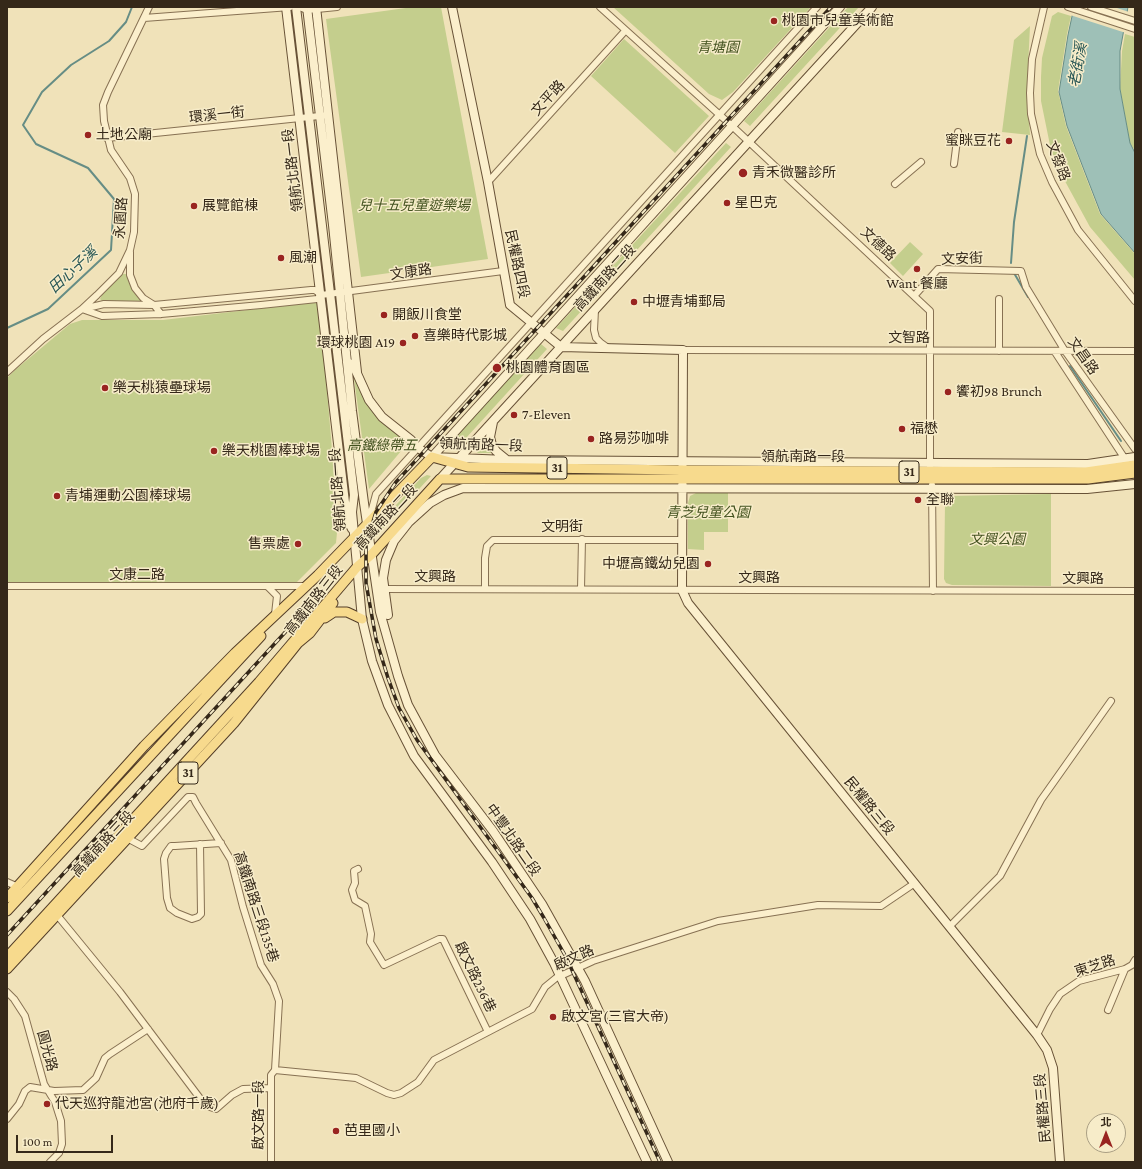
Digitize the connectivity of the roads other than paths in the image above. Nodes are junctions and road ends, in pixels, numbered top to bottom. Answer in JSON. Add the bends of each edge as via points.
{"nodes":[{"id":1,"x":148,"y":7,"type":"edge"},
{"id":2,"x":287,"y":7,"type":"edge"},
{"id":3,"x":296,"y":7,"type":"edge"},
{"id":4,"x":299,"y":7,"type":"edge"},
{"id":5,"x":337,"y":7,"type":"edge"},
{"id":6,"x":452,"y":7,"type":"edge"},
{"id":7,"x":600,"y":7,"type":"edge"},
{"id":8,"x":817,"y":7,"type":"edge"},
{"id":9,"x":840,"y":7,"type":"edge"},
{"id":10,"x":872,"y":7,"type":"edge"},
{"id":11,"x":1044,"y":7,"type":"edge"},
{"id":12,"x":1068,"y":7,"type":"edge"},
{"id":13,"x":1091,"y":7,"type":"edge"},
{"id":14,"x":316,"y":8,"type":"edge"},
{"id":15,"x":307,"y":9,"type":"edge"},
{"id":16,"x":144,"y":18,"type":"junction"},
{"id":17,"x":1135,"y":22,"type":"edge"},
{"id":18,"x":1135,"y":29,"type":"edge"},
{"id":19,"x":625,"y":31,"type":"junction"},
{"id":20,"x":324,"y":115,"type":"junction"},
{"id":21,"x":720,"y":115,"type":"junction"},
{"id":22,"x":310,"y":117,"type":"junction"},
{"id":23,"x":300,"y":118,"type":"junction"},
{"id":24,"x":732,"y":126,"type":"junction"},
{"id":25,"x":958,"y":132,"type":"dead end"},
{"id":26,"x":107,"y":138,"type":"junction"},
{"id":27,"x":749,"y":141,"type":"junction"},
{"id":28,"x":921,"y":162,"type":"dead end"},
{"id":29,"x":954,"y":164,"type":"dead end"},
{"id":30,"x":488,"y":182,"type":"junction"},
{"id":31,"x":895,"y":184,"type":"dead end"},
{"id":32,"x":130,"y":250,"type":"junction"},
{"id":33,"x":504,"y":271,"type":"junction"},
{"id":34,"x":1021,"y":271,"type":"joint"},
{"id":35,"x":349,"y":292,"type":"junction"},
{"id":36,"x":340,"y":293,"type":"junction"},
{"id":37,"x":326,"y":295,"type":"junction"},
{"id":38,"x":915,"y":295,"type":"junction"},
{"id":39,"x":999,"y":300,"type":"dead end"},
{"id":40,"x":1135,"y":301,"type":"edge"},
{"id":41,"x":154,"y":305,"type":"junction"},
{"id":42,"x":82,"y":309,"type":"junction"},
{"id":43,"x":595,"y":310,"type":"junction"},
{"id":44,"x":162,"y":314,"type":"junction"},
{"id":45,"x":532,"y":322,"type":"junction"},
{"id":46,"x":353,"y":326,"type":"junction"},
{"id":47,"x":544,"y":333,"type":"junction"},
{"id":48,"x":561,"y":347,"type":"junction"},
{"id":49,"x":608,"y":348,"type":"junction"},
{"id":50,"x":683,"y":350,"type":"junction"},
{"id":51,"x":929,"y":350,"type":"junction"},
{"id":52,"x":999,"y":351,"type":"junction"},
{"id":53,"x":1065,"y":351,"type":"junction"},
{"id":54,"x":1135,"y":351,"type":"edge"},
{"id":55,"x":1055,"y":352,"type":"junction"},
{"id":56,"x":347,"y":361,"type":"junction"},
{"id":57,"x":7,"y":372,"type":"edge"},
{"id":58,"x":358,"y":374,"type":"junction"},
{"id":59,"x":494,"y":420,"type":"junction"},
{"id":60,"x":418,"y":448,"type":"junction"},
{"id":61,"x":1135,"y":449,"type":"edge"},
{"id":62,"x":432,"y":457,"type":"junction"},
{"id":63,"x":1135,"y":457,"type":"edge"},
{"id":64,"x":1125,"y":459,"type":"junction"},
{"id":65,"x":507,"y":460,"type":"junction"},
{"id":66,"x":457,"y":461,"type":"junction"},
{"id":67,"x":1135,"y":465,"type":"edge"},
{"id":68,"x":1135,"y":473,"type":"edge"},
{"id":69,"x":682,"y":475,"type":"junction"},
{"id":70,"x":931,"y":476,"type":"junction"},
{"id":71,"x":440,"y":479,"type":"junction"},
{"id":72,"x":473,"y":479,"type":"junction"},
{"id":73,"x":1135,"y":484,"type":"edge"},
{"id":74,"x":507,"y":488,"type":"junction"},
{"id":75,"x":368,"y":525,"type":"junction"},
{"id":76,"x":355,"y":538,"type":"junction"},
{"id":77,"x":582,"y":540,"type":"junction"},
{"id":78,"x":682,"y":540,"type":"junction"},
{"id":79,"x":372,"y":554,"type":"junction"},
{"id":80,"x":357,"y":567,"type":"junction"},
{"id":81,"x":7,"y":586,"type":"edge"},
{"id":82,"x":307,"y":586,"type":"junction"},
{"id":83,"x":268,"y":587,"type":"junction"},
{"id":84,"x":383,"y":589,"type":"junction"},
{"id":85,"x":485,"y":589,"type":"junction"},
{"id":86,"x":582,"y":589,"type":"junction"},
{"id":87,"x":682,"y":590,"type":"junction"},
{"id":88,"x":933,"y":591,"type":"junction"},
{"id":89,"x":1135,"y":591,"type":"edge"},
{"id":90,"x":326,"y":602,"type":"junction"},
{"id":91,"x":276,"y":614,"type":"junction"},
{"id":92,"x":388,"y":615,"type":"dead end"},
{"id":93,"x":362,"y":619,"type":"junction"},
{"id":94,"x":310,"y":634,"type":"junction"},
{"id":95,"x":298,"y":643,"type":"junction"},
{"id":96,"x":1111,"y":701,"type":"dead end"},
{"id":97,"x":95,"y":814,"type":"junction"},
{"id":98,"x":127,"y":838,"type":"junction"},
{"id":99,"x":60,"y":841,"type":"junction"},
{"id":100,"x":221,"y":843,"type":"junction"},
{"id":101,"x":200,"y":844,"type":"junction"},
{"id":102,"x":98,"y":858,"type":"junction"},
{"id":103,"x":358,"y":870,"type":"dead end"},
{"id":104,"x":7,"y":882,"type":"edge"},
{"id":105,"x":915,"y":883,"type":"junction"},
{"id":106,"x":18,"y":887,"type":"junction"},
{"id":107,"x":7,"y":898,"type":"edge"},
{"id":108,"x":7,"y":911,"type":"edge"},
{"id":109,"x":57,"y":915,"type":"junction"},
{"id":110,"x":950,"y":926,"type":"junction"},
{"id":111,"x":7,"y":957,"type":"edge"},
{"id":112,"x":1134,"y":963,"type":"edge"},
{"id":113,"x":7,"y":969,"type":"edge"},
{"id":114,"x":578,"y":969,"type":"junction"},
{"id":115,"x":1125,"y":969,"type":"junction"},
{"id":116,"x":560,"y":975,"type":"junction"},
{"id":117,"x":7,"y":992,"type":"edge"},
{"id":118,"x":1108,"y":1010,"type":"dead end"},
{"id":119,"x":148,"y":1029,"type":"junction"},
{"id":120,"x":488,"y":1032,"type":"junction"},
{"id":121,"x":1038,"y":1034,"type":"junction"},
{"id":122,"x":275,"y":1070,"type":"junction"},
{"id":123,"x":271,"y":1088,"type":"junction"},
{"id":124,"x":48,"y":1090,"type":"junction"},
{"id":125,"x":7,"y":1119,"type":"edge"},
{"id":126,"x":50,"y":1162,"type":"edge"},
{"id":127,"x":271,"y":1162,"type":"edge"},
{"id":128,"x":647,"y":1162,"type":"edge"},
{"id":129,"x":668,"y":1162,"type":"edge"},
{"id":130,"x":1060,"y":1162,"type":"edge"}],
"edges":[{"from":1,"to":16,"type":"street","name":"永園路"},
{"from":2,"to":16,"type":"street"},
{"from":2,"to":23,"type":"street","name":"領航北路一段"},
{"from":3,"to":22,"type":"street","name":"領航北路一段"},
{"from":4,"to":15,"type":"street"},
{"from":5,"to":14,"type":"street"},
{"from":6,"to":30,"type":"street","name":"民權路四段"},
{"from":7,"to":19,"type":"street","name":"文德路"},
{"from":8,"to":21,"type":"street","name":"高鐵南路二段"},
{"from":9,"to":24,"type":"street","name":"高鐵南路二段"},
{"from":10,"to":27,"type":"street","name":"高鐵南路二段"},
{"from":11,"to":40,"type":"street","name":"文發路","via":[[1030,80],[1031,114],[1040,154],[1078,230]]},
{"from":12,"to":18,"type":"street"},
{"from":13,"to":17,"type":"street"},
{"from":14,"to":15,"type":"street"},
{"from":14,"to":20,"type":"street","name":"領航北路一段"},
{"from":15,"to":20,"type":"street","name":"領航北路一段"},
{"from":16,"to":26,"type":"street","name":"永園路","via":[[103,105]]},
{"from":19,"to":21,"type":"street","name":"文德路"},
{"from":19,"to":30,"type":"street","name":"文平路"},
{"from":20,"to":22,"type":"street","name":"環溪一街"},
{"from":20,"to":35,"type":"street","name":"領航北路一段"},
{"from":20,"to":36,"type":"street","name":"領航北路一段"},
{"from":21,"to":24,"type":"street","name":"文德路"},
{"from":21,"to":45,"type":"street","name":"高鐵南路二段"},
{"from":22,"to":23,"type":"street","name":"環溪一街"},
{"from":22,"to":37,"type":"street","name":"領航北路一段"},
{"from":23,"to":26,"type":"street","name":"環溪一街"},
{"from":23,"to":37,"type":"street","name":"領航北路一段"},
{"from":24,"to":27,"type":"street","name":"文德路"},
{"from":24,"to":47,"type":"street","name":"高鐵南路二段"},
{"from":25,"to":29,"type":"street"},
{"from":26,"to":32,"type":"street","name":"永園路","via":[[111,150],[130,178],[135,194],[134,232]]},
{"from":27,"to":38,"type":"street","name":"文德路"},
{"from":27,"to":43,"type":"street","name":"高鐵南路二段"},
{"from":28,"to":31,"type":"street"},
{"from":30,"to":33,"type":"street","name":"民權路四段"},
{"from":32,"to":41,"type":"street","via":[[130,275],[135,288],[143,298]]},
{"from":32,"to":42,"type":"street","name":"永園路","via":[[119,273]]},
{"from":33,"to":35,"type":"street","name":"文康路"},
{"from":33,"to":45,"type":"street","name":"民權路四段","via":[[510,305]]},
{"from":34,"to":38,"type":"street","name":"文安街","via":[[938,269]]},
{"from":34,"to":53,"type":"street","name":"文昌路","via":[[1026,287]]},
{"from":35,"to":36,"type":"street","name":"文康路"},
{"from":35,"to":46,"type":"street","name":"領航北路一段"},
{"from":36,"to":37,"type":"street","name":"文康路"},
{"from":36,"to":56,"type":"street","name":"領航北路一段"},
{"from":37,"to":41,"type":"street","name":"文康路","via":[[311,290]]},
{"from":37,"to":44,"type":"street","name":"文康路","via":[[316,300]]},
{"from":37,"to":76,"type":"street","name":"領航北路一段","via":[[347,519]]},
{"from":38,"to":51,"type":"street","name":"文德路","via":[[930,311]]},
{"from":39,"to":52,"type":"street"},
{"from":41,"to":42,"type":"street","name":"文康路","via":[[104,304]]},
{"from":41,"to":44,"type":"street"},
{"from":42,"to":44,"type":"street","name":"文康路","via":[[102,316]]},
{"from":42,"to":57,"type":"street","name":"永園路","via":[[43,339]]},
{"from":43,"to":48,"type":"street","name":"高鐵南路二段"},
{"from":43,"to":49,"type":"street","via":[[596,338]]},
{"from":45,"to":47,"type":"street","name":"民權路四段"},
{"from":45,"to":60,"type":"street","name":"高鐵南路二段"},
{"from":46,"to":56,"type":"street"},
{"from":46,"to":58,"type":"street","name":"領航北路一段"},
{"from":47,"to":48,"type":"street","name":"民權路四段"},
{"from":47,"to":62,"type":"street","name":"高鐵南路二段"},
{"from":48,"to":49,"type":"street"},
{"from":48,"to":59,"type":"street","name":"高鐵南路二段"},
{"from":49,"to":50,"type":"street"},
{"from":50,"to":51,"type":"street","name":"文智路"},
{"from":50,"to":69,"type":"street"},
{"from":51,"to":52,"type":"street","name":"文智路"},
{"from":51,"to":70,"type":"street","name":"文德路"},
{"from":52,"to":55,"type":"street","name":"文智路"},
{"from":53,"to":54,"type":"street","name":"文智路"},
{"from":53,"to":55,"type":"street","name":"文智路"},
{"from":53,"to":61,"type":"street","name":"文昌路"},
{"from":55,"to":64,"type":"street","name":"文昌路"},
{"from":56,"to":58,"type":"street"},
{"from":56,"to":75,"type":"street","name":"領航北路一段"},
{"from":58,"to":60,"type":"street","via":[[369,400],[382,417]]},
{"from":59,"to":65,"type":"street","via":[[490,427],[492,445]]},
{"from":59,"to":66,"type":"street","name":"高鐵南路二段"},
{"from":60,"to":62,"type":"street"},
{"from":60,"to":75,"type":"street","name":"高鐵南路二段","via":[[376,494]]},
{"from":62,"to":66,"type":"main road","name":"領航南路一段","number":"31"},
{"from":62,"to":75,"type":"main road","name":"高鐵南路二段"},
{"from":63,"to":64,"type":"street","name":"領航南路一段","number":"31"},
{"from":64,"to":70,"type":"street","name":"領航南路一段","number":"31"},
{"from":65,"to":66,"type":"street","name":"領航南路一段","number":"31"},
{"from":65,"to":69,"type":"street","name":"領航南路一段","number":"31"},
{"from":66,"to":69,"type":"main road","name":"領航南路一段","number":"31","via":[[468,467]]},
{"from":66,"to":71,"type":"street","name":"高鐵南路二段"},
{"from":67,"to":70,"type":"main road","name":"領航南路一段","number":"31","via":[[1086,472]]},
{"from":68,"to":70,"type":"main road","name":"領航南路一段","number":"31","via":[[1088,479]]},
{"from":69,"to":70,"type":"main road","name":"領航南路一段","number":"31"},
{"from":69,"to":70,"type":"street","name":"領航南路一段","number":"31"},
{"from":69,"to":72,"type":"main road","name":"領航南路一段","number":"31"},
{"from":69,"to":74,"type":"street","name":"領航南路一段","number":"31"},
{"from":69,"to":78,"type":"street"},
{"from":70,"to":73,"type":"street","name":"領航南路一段","number":"31","via":[[1087,489]]},
{"from":70,"to":88,"type":"street","name":"文德路"},
{"from":71,"to":72,"type":"main road","number":"31"},
{"from":71,"to":79,"type":"main road","name":"高鐵南路二段","number":"31"},
{"from":72,"to":74,"type":"street","number":"31"},
{"from":74,"to":84,"type":"street","name":"高鐵南路二段","via":[[463,488],[430,503],[409,522],[394,541],[386,560]]},
{"from":75,"to":76,"type":"main road","name":"高鐵南路二段"},
{"from":75,"to":79,"type":"street","name":"中豐北路二段"},
{"from":76,"to":80,"type":"street"},
{"from":76,"to":82,"type":"main road","name":"高鐵南路三段"},
{"from":77,"to":78,"type":"street","name":"文明街"},
{"from":77,"to":85,"type":"street","name":"文明街","via":[[493,540],[487,546],[484,558]]},
{"from":77,"to":86,"type":"street"},
{"from":78,"to":87,"type":"street"},
{"from":79,"to":80,"type":"main road","name":"高鐵南路二段","number":"31"},
{"from":79,"to":114,"type":"street","name":"中豐北路二段","via":[[380,612],[408,705],[435,754],[493,831],[542,904]]},
{"from":80,"to":90,"type":"main road","name":"高鐵南路三段","number":"31"},
{"from":80,"to":93,"type":"street"},
{"from":80,"to":94,"type":"main road","name":"高鐵南路三段","number":"31"},
{"from":81,"to":83,"type":"street","name":"文康二路"},
{"from":82,"to":83,"type":"street","name":"文康二路"},
{"from":82,"to":91,"type":"main road","name":"高鐵南路三段"},
{"from":82,"to":97,"type":"main road","name":"高鐵南路三段"},
{"from":83,"to":91,"type":"street","via":[[277,596]]},
{"from":84,"to":85,"type":"street","name":"文興路"},
{"from":84,"to":92,"type":"street","name":"高鐵南路二段"},
{"from":85,"to":86,"type":"street","name":"文興路"},
{"from":86,"to":87,"type":"street","name":"文興路"},
{"from":87,"to":88,"type":"street","name":"文興路"},
{"from":87,"to":105,"type":"street","name":"民權路三段","via":[[688,602]]},
{"from":88,"to":89,"type":"street","name":"文興路"},
{"from":90,"to":95,"type":"main road"},
{"from":90,"to":102,"type":"main road","name":"高鐵南路三段","number":"31","via":[[259,682]]},
{"from":91,"to":99,"type":"main road","name":"高鐵南路三段","via":[[144,746]]},
{"from":93,"to":94,"type":"main road","via":[[347,612],[334,612]]},
{"from":93,"to":116,"type":"street","via":[[377,678],[414,756],[492,862],[526,913]]},
{"from":94,"to":95,"type":"main road","name":"高鐵南路三段","number":"31"},
{"from":95,"to":98,"type":"main road","name":"高鐵南路三段","number":"31","via":[[244,711]]},
{"from":96,"to":110,"type":"street","via":[[1042,800],[1000,876]]},
{"from":97,"to":99,"type":"main road"},
{"from":97,"to":108,"type":"main road","name":"高鐵南路三段"},
{"from":98,"to":100,"type":"street","name":"高鐵南路三段135巷","via":[[142,846],[188,797],[193,797]]},
{"from":98,"to":102,"type":"main road"},
{"from":98,"to":109,"type":"main road","name":"高鐵南路三段","number":"31"},
{"from":99,"to":106,"type":"main road","name":"高鐵南路三段"},
{"from":100,"to":101,"type":"street"},
{"from":100,"to":122,"type":"street","name":"高鐵南路三段135巷","via":[[231,860],[260,965],[273,984],[279,1001]]},
{"from":101,"to":101,"type":"street","via":[[171,846],[164,859],[170,908],[192,919],[201,914]]},
{"from":102,"to":111,"type":"main road","name":"高鐵南路三段","number":"31"},
{"from":103,"to":120,"type":"street","name":"啟文路236巷","via":[[354,871],[355,884],[352,890],[355,900],[365,906],[371,934],[370,942],[384,965],[443,939]]},
{"from":104,"to":106,"type":"street"},
{"from":105,"to":110,"type":"street","name":"民權路三段"},
{"from":105,"to":114,"type":"street","name":"啟文路","via":[[881,906],[818,906],[718,921],[593,961]]},
{"from":106,"to":107,"type":"main road","name":"高鐵南路三段"},
{"from":109,"to":113,"type":"main road","name":"高鐵南路三段","number":"31"},
{"from":109,"to":119,"type":"street"},
{"from":110,"to":121,"type":"street","name":"民權路三段"},
{"from":112,"to":115,"type":"street","name":"東芝路"},
{"from":114,"to":116,"type":"street","name":"啟文路"},
{"from":114,"to":129,"type":"street","name":"中豐北路二段"},
{"from":115,"to":118,"type":"street"},
{"from":115,"to":121,"type":"street","name":"東芝路","via":[[1079,981],[1060,994]]},
{"from":116,"to":120,"type":"street","name":"啟文路","via":[[545,986],[532,1009]]},
{"from":116,"to":128,"type":"street"},
{"from":117,"to":124,"type":"street","name":"圓光路","via":[[14,998],[24,1016]]},
{"from":119,"to":123,"type":"street","via":[[210,1108],[220,1107],[232,1095],[243,1089]]},
{"from":119,"to":124,"type":"street","name":"圓光路","via":[[105,1058],[96,1078],[84,1090]]},
{"from":120,"to":122,"type":"street","name":"啟文路","via":[[434,1060],[418,1082],[408,1090],[394,1095],[356,1078]]},
{"from":121,"to":130,"type":"street","name":"民權路三段","via":[[1054,1068]]},
{"from":122,"to":123,"type":"street","name":"啟文路一段","via":[[271,1074]]},
{"from":123,"to":127,"type":"street","name":"啟文路一段"},
{"from":124,"to":125,"type":"street","via":[[30,1087]]},
{"from":124,"to":126,"type":"street","via":[[61,1121],[62,1144],[59,1153]]}]}
